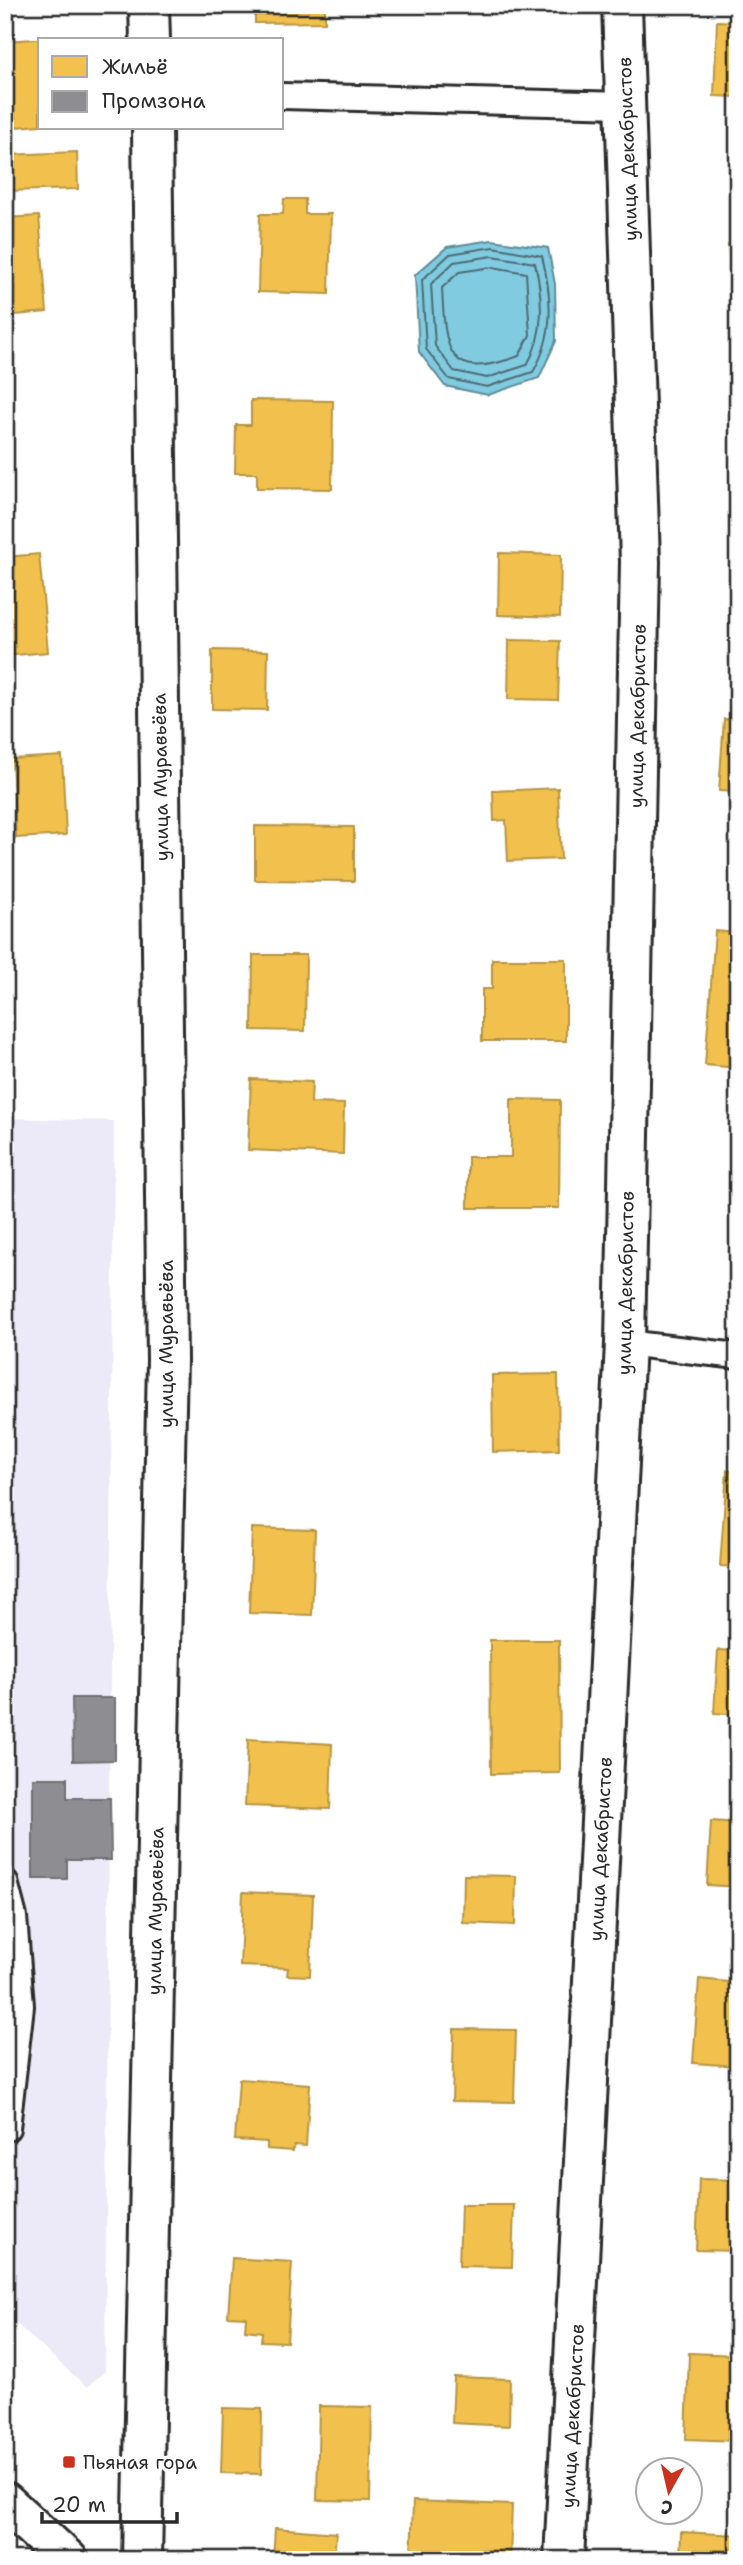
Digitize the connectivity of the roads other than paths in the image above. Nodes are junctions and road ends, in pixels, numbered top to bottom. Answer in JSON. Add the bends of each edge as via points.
{"nodes":[{"id":1,"x":149,"y":5,"type":"edge"},
{"id":2,"x":622,"y":5,"type":"edge"},
{"id":3,"x":150,"y":38,"type":"edge"},
{"id":4,"x":284,"y":96,"type":"edge"},
{"id":5,"x":625,"y":105,"type":"junction"},
{"id":6,"x":152,"y":130,"type":"edge"},
{"id":7,"x":625,"y":1343,"type":"junction"},
{"id":8,"x":738,"y":1356,"type":"edge"},
{"id":9,"x":5,"y":1882,"type":"edge"},
{"id":10,"x":10,"y":1917,"type":"edge"},
{"id":11,"x":6,"y":2134,"type":"edge"},
{"id":12,"x":5,"y":2502,"type":"edge"},
{"id":13,"x":68,"y":2560,"type":"edge"},
{"id":14,"x":142,"y":2560,"type":"edge"},
{"id":15,"x":564,"y":2560,"type":"edge"}],
"edges":[{"from":1,"to":3,"type":"street"},
{"from":2,"to":5,"type":"street","name":"улица Декабристов"},
{"from":4,"to":5,"type":"lane"},
{"from":5,"to":7,"type":"street","name":"улица Декабристов","via":[[640,562]]},
{"from":6,"to":14,"type":"street","name":"улица Муравьёва","via":[[167,1360]]},
{"from":7,"to":8,"type":"lane"},
{"from":7,"to":15,"type":"street","name":"улица Декабристов"},
{"from":9,"to":10,"type":"lane"},
{"from":10,"to":11,"type":"lane","via":[[22,2006]]},
{"from":12,"to":13,"type":"street"}]}
